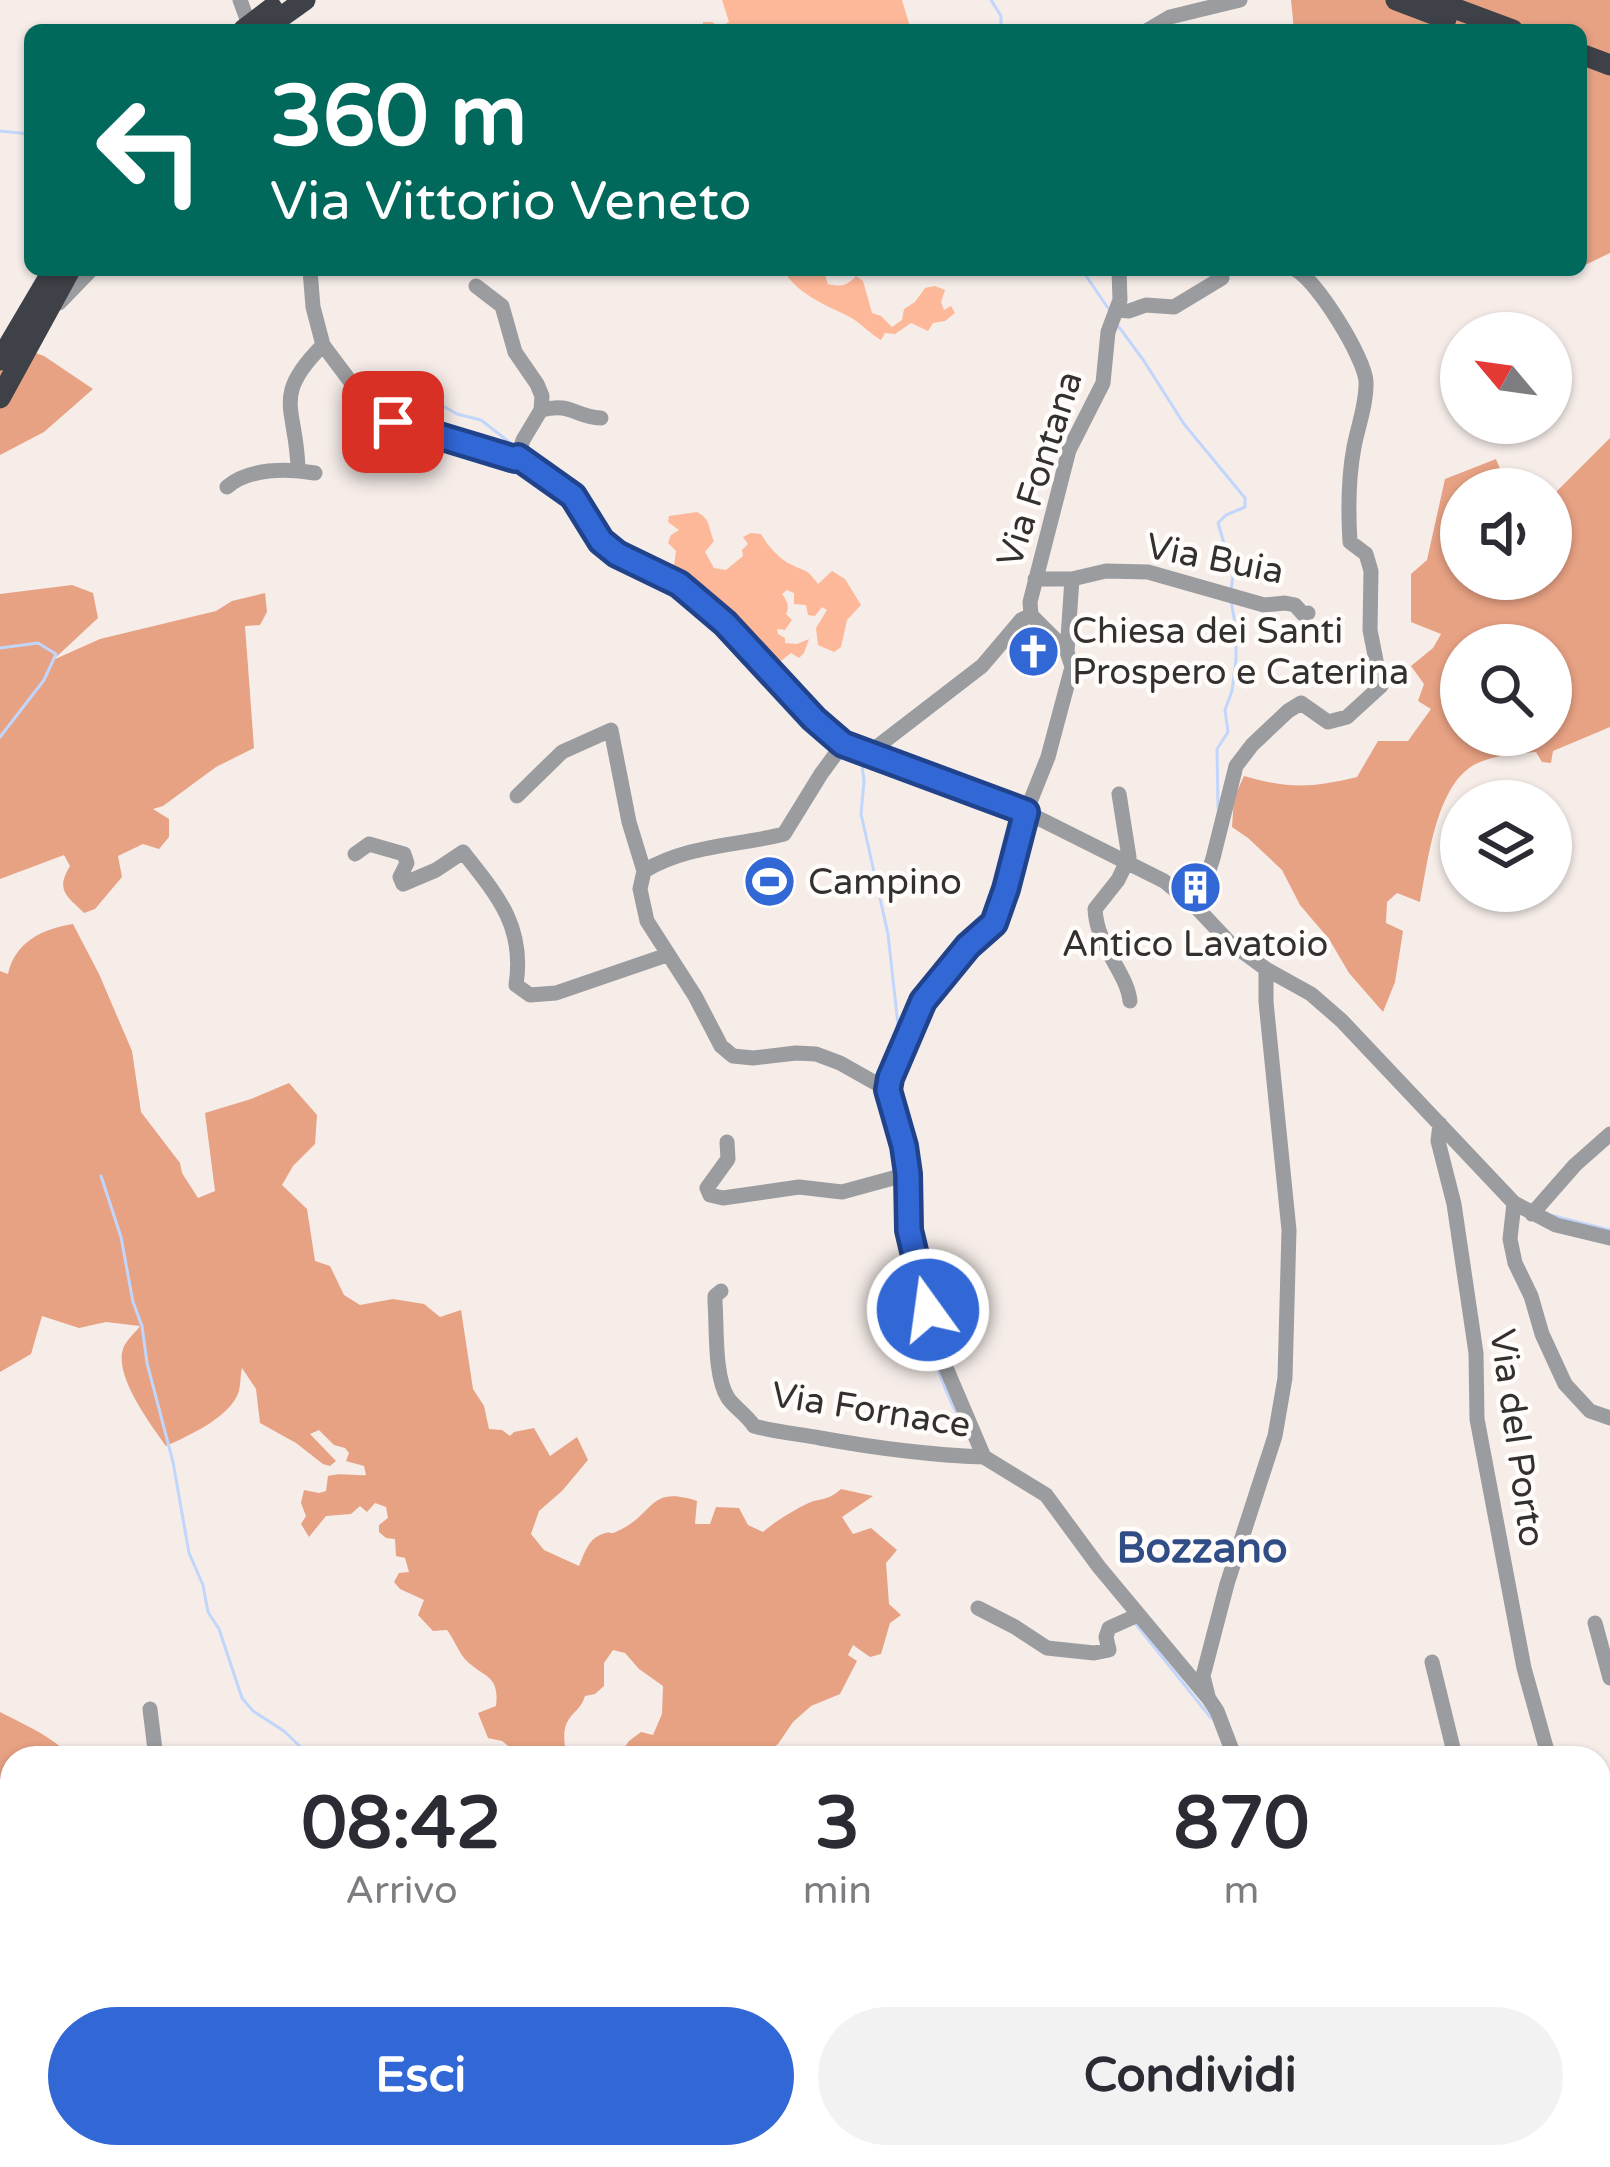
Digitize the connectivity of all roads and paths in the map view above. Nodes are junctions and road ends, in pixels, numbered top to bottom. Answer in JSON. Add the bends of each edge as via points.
{"nodes":[{"id":1,"x":281,"y":0,"type":"edge"},
{"id":2,"x":305,"y":0,"type":"edge"},
{"id":3,"x":1240,"y":0,"type":"edge"},
{"id":4,"x":1396,"y":0,"type":"edge"},
{"id":5,"x":1432,"y":0,"type":"edge"},
{"id":6,"x":254,"y":24,"type":"edge"},
{"id":7,"x":272,"y":24,"type":"edge"},
{"id":8,"x":1158,"y":24,"type":"edge"},
{"id":9,"x":1476,"y":24,"type":"edge"},
{"id":10,"x":1477,"y":24,"type":"edge"},
{"id":11,"x":49,"y":276,"type":"edge"},
{"id":12,"x":67,"y":276,"type":"edge"},
{"id":13,"x":85,"y":276,"type":"edge"},
{"id":14,"x":311,"y":276,"type":"edge"},
{"id":15,"x":1119,"y":276,"type":"edge"},
{"id":16,"x":1306,"y":276,"type":"edge"},
{"id":17,"x":1222,"y":278,"type":"dead end"},
{"id":18,"x":476,"y":286,"type":"dead end"},
{"id":19,"x":1115,"y":315,"type":"junction"},
{"id":20,"x":323,"y":345,"type":"junction"},
{"id":21,"x":22,"y":346,"type":"dead end"},
{"id":22,"x":0,"y":360,"type":"edge"},
{"id":23,"x":0,"y":398,"type":"edge"},
{"id":24,"x":541,"y":410,"type":"junction"},
{"id":25,"x":602,"y":418,"type":"dead end"},
{"id":26,"x":520,"y":450,"type":"junction"},
{"id":27,"x":227,"y":487,"type":"dead end"},
{"id":28,"x":1035,"y":579,"type":"junction"},
{"id":29,"x":1072,"y":579,"type":"junction"},
{"id":30,"x":1309,"y":614,"type":"dead end"},
{"id":31,"x":1031,"y":615,"type":"junction"},
{"id":32,"x":1067,"y":652,"type":"junction"},
{"id":33,"x":858,"y":749,"type":"junction"},
{"id":34,"x":1118,"y":794,"type":"dead end"},
{"id":35,"x":517,"y":796,"type":"dead end"},
{"id":36,"x":1026,"y":812,"type":"junction"},
{"id":37,"x":355,"y":854,"type":"dead end"},
{"id":38,"x":1128,"y":862,"type":"junction"},
{"id":39,"x":644,"y":871,"type":"junction"},
{"id":40,"x":1197,"y":908,"type":"junction"},
{"id":41,"x":667,"y":955,"type":"junction"},
{"id":42,"x":1266,"y":969,"type":"junction"},
{"id":43,"x":1130,"y":1001,"type":"dead end"},
{"id":44,"x":884,"y":1086,"type":"junction"},
{"id":45,"x":1440,"y":1124,"type":"junction"},
{"id":46,"x":1610,"y":1134,"type":"edge"},
{"id":47,"x":727,"y":1142,"type":"dead end"},
{"id":48,"x":904,"y":1176,"type":"junction"},
{"id":49,"x":1514,"y":1203,"type":"junction"},
{"id":50,"x":1532,"y":1214,"type":"junction"},
{"id":51,"x":1610,"y":1238,"type":"edge"},
{"id":52,"x":721,"y":1291,"type":"dead end"},
{"id":53,"x":1610,"y":1418,"type":"edge"},
{"id":54,"x":981,"y":1457,"type":"junction"},
{"id":55,"x":977,"y":1608,"type":"dead end"},
{"id":56,"x":1133,"y":1618,"type":"junction"},
{"id":57,"x":1595,"y":1623,"type":"dead end"},
{"id":58,"x":1432,"y":1662,"type":"dead end"},
{"id":59,"x":1610,"y":1678,"type":"edge"},
{"id":60,"x":1209,"y":1699,"type":"junction"},
{"id":61,"x":150,"y":1709,"type":"dead end"},
{"id":62,"x":155,"y":1746,"type":"edge"},
{"id":63,"x":1233,"y":1746,"type":"edge"},
{"id":64,"x":1453,"y":1746,"type":"edge"},
{"id":65,"x":1546,"y":1746,"type":"edge"},
{"id":66,"x":0,"y":2058,"type":"edge"},
{"id":67,"x":0,"y":2076,"type":"edge"}],
"edges":[{"from":1,"to":6,"type":"highway"},
{"from":2,"to":7,"type":"highway"},
{"from":3,"to":8,"type":"street"},
{"from":4,"to":9,"type":"highway"},
{"from":5,"to":10,"type":"highway"},
{"from":11,"to":22,"type":"highway"},
{"from":12,"to":23,"type":"highway"},
{"from":13,"to":21,"type":"street"},
{"from":14,"to":20,"type":"street"},
{"from":15,"to":19,"type":"street","name":"Via Fontana"},
{"from":16,"to":40,"type":"street","via":[[1366,380],[1349,484],[1350,542],[1371,571],[1370,630],[1381,686],[1347,717],[1328,722],[1301,703],[1252,746],[1236,766]]},
{"from":17,"to":19,"type":"street","via":[[1174,307]]},
{"from":18,"to":24,"type":"street","via":[[502,306]]},
{"from":19,"to":28,"type":"street","name":"Via Fontana","via":[[1103,382],[1070,450]]},
{"from":20,"to":26,"type":"street","via":[[377,417],[515,459]]},
{"from":20,"to":27,"type":"street","via":[[288,400],[307,471],[256,473]]},
{"from":24,"to":25,"type":"street","via":[[562,406]]},
{"from":24,"to":26,"type":"street"},
{"from":26,"to":33,"type":"street","via":[[573,496],[601,541],[679,584],[814,719]]},
{"from":28,"to":29,"type":"street","name":"Via Buia"},
{"from":28,"to":31,"type":"street","name":"Via Fontana"},
{"from":29,"to":30,"type":"street","name":"Via Buia","via":[[1148,572]]},
{"from":29,"to":32,"type":"street","name":"Via Fontana"},
{"from":31,"to":32,"type":"street"},
{"from":31,"to":33,"type":"street","via":[[982,666]]},
{"from":32,"to":36,"type":"street","name":"Via Fontana","via":[[1072,667]]},
{"from":33,"to":36,"type":"street"},
{"from":33,"to":39,"type":"street","via":[[821,774],[784,834],[707,846]]},
{"from":34,"to":38,"type":"street"},
{"from":35,"to":39,"type":"street","via":[[562,752],[611,730]]},
{"from":36,"to":38,"type":"street"},
{"from":36,"to":44,"type":"street","name":"Via Fontana","via":[[994,923],[923,1001]]},
{"from":37,"to":41,"type":"street","via":[[369,844],[404,854],[403,884],[464,852],[516,930],[516,985],[530,995]]},
{"from":38,"to":40,"type":"street"},
{"from":38,"to":43,"type":"street","via":[[1095,909]]},
{"from":39,"to":41,"type":"street","via":[[647,921]]},
{"from":40,"to":42,"type":"street"},
{"from":41,"to":44,"type":"street","via":[[725,1052],[816,1054]]},
{"from":42,"to":45,"type":"street","via":[[1342,1021]]},
{"from":42,"to":60,"type":"street","via":[[1289,1230],[1285,1378],[1203,1676]]},
{"from":44,"to":48,"type":"street","via":[[904,1146]]},
{"from":45,"to":49,"type":"street"},
{"from":45,"to":65,"type":"street","name":"Via del Porto","via":[[1476,1353],[1480,1435]]},
{"from":46,"to":50,"type":"street"},
{"from":47,"to":48,"type":"street","via":[[728,1159],[707,1187],[723,1198],[799,1187],[842,1192]]},
{"from":48,"to":54,"type":"street","via":[[923,1292]]},
{"from":49,"to":50,"type":"street"},
{"from":49,"to":53,"type":"street","via":[[1515,1263],[1565,1384],[1590,1411]]},
{"from":50,"to":51,"type":"street"},
{"from":52,"to":54,"type":"street","name":"Via Fornace","via":[[720,1376],[754,1426]]},
{"from":54,"to":56,"type":"street","via":[[1046,1496]]},
{"from":55,"to":56,"type":"street","via":[[1047,1648],[1094,1653],[1109,1650],[1109,1628]]},
{"from":56,"to":60,"type":"street"},
{"from":57,"to":59,"type":"street"},
{"from":58,"to":64,"type":"street"},
{"from":60,"to":63,"type":"street"},
{"from":61,"to":62,"type":"street"},
{"from":66,"to":67,"type":"street"}]}
